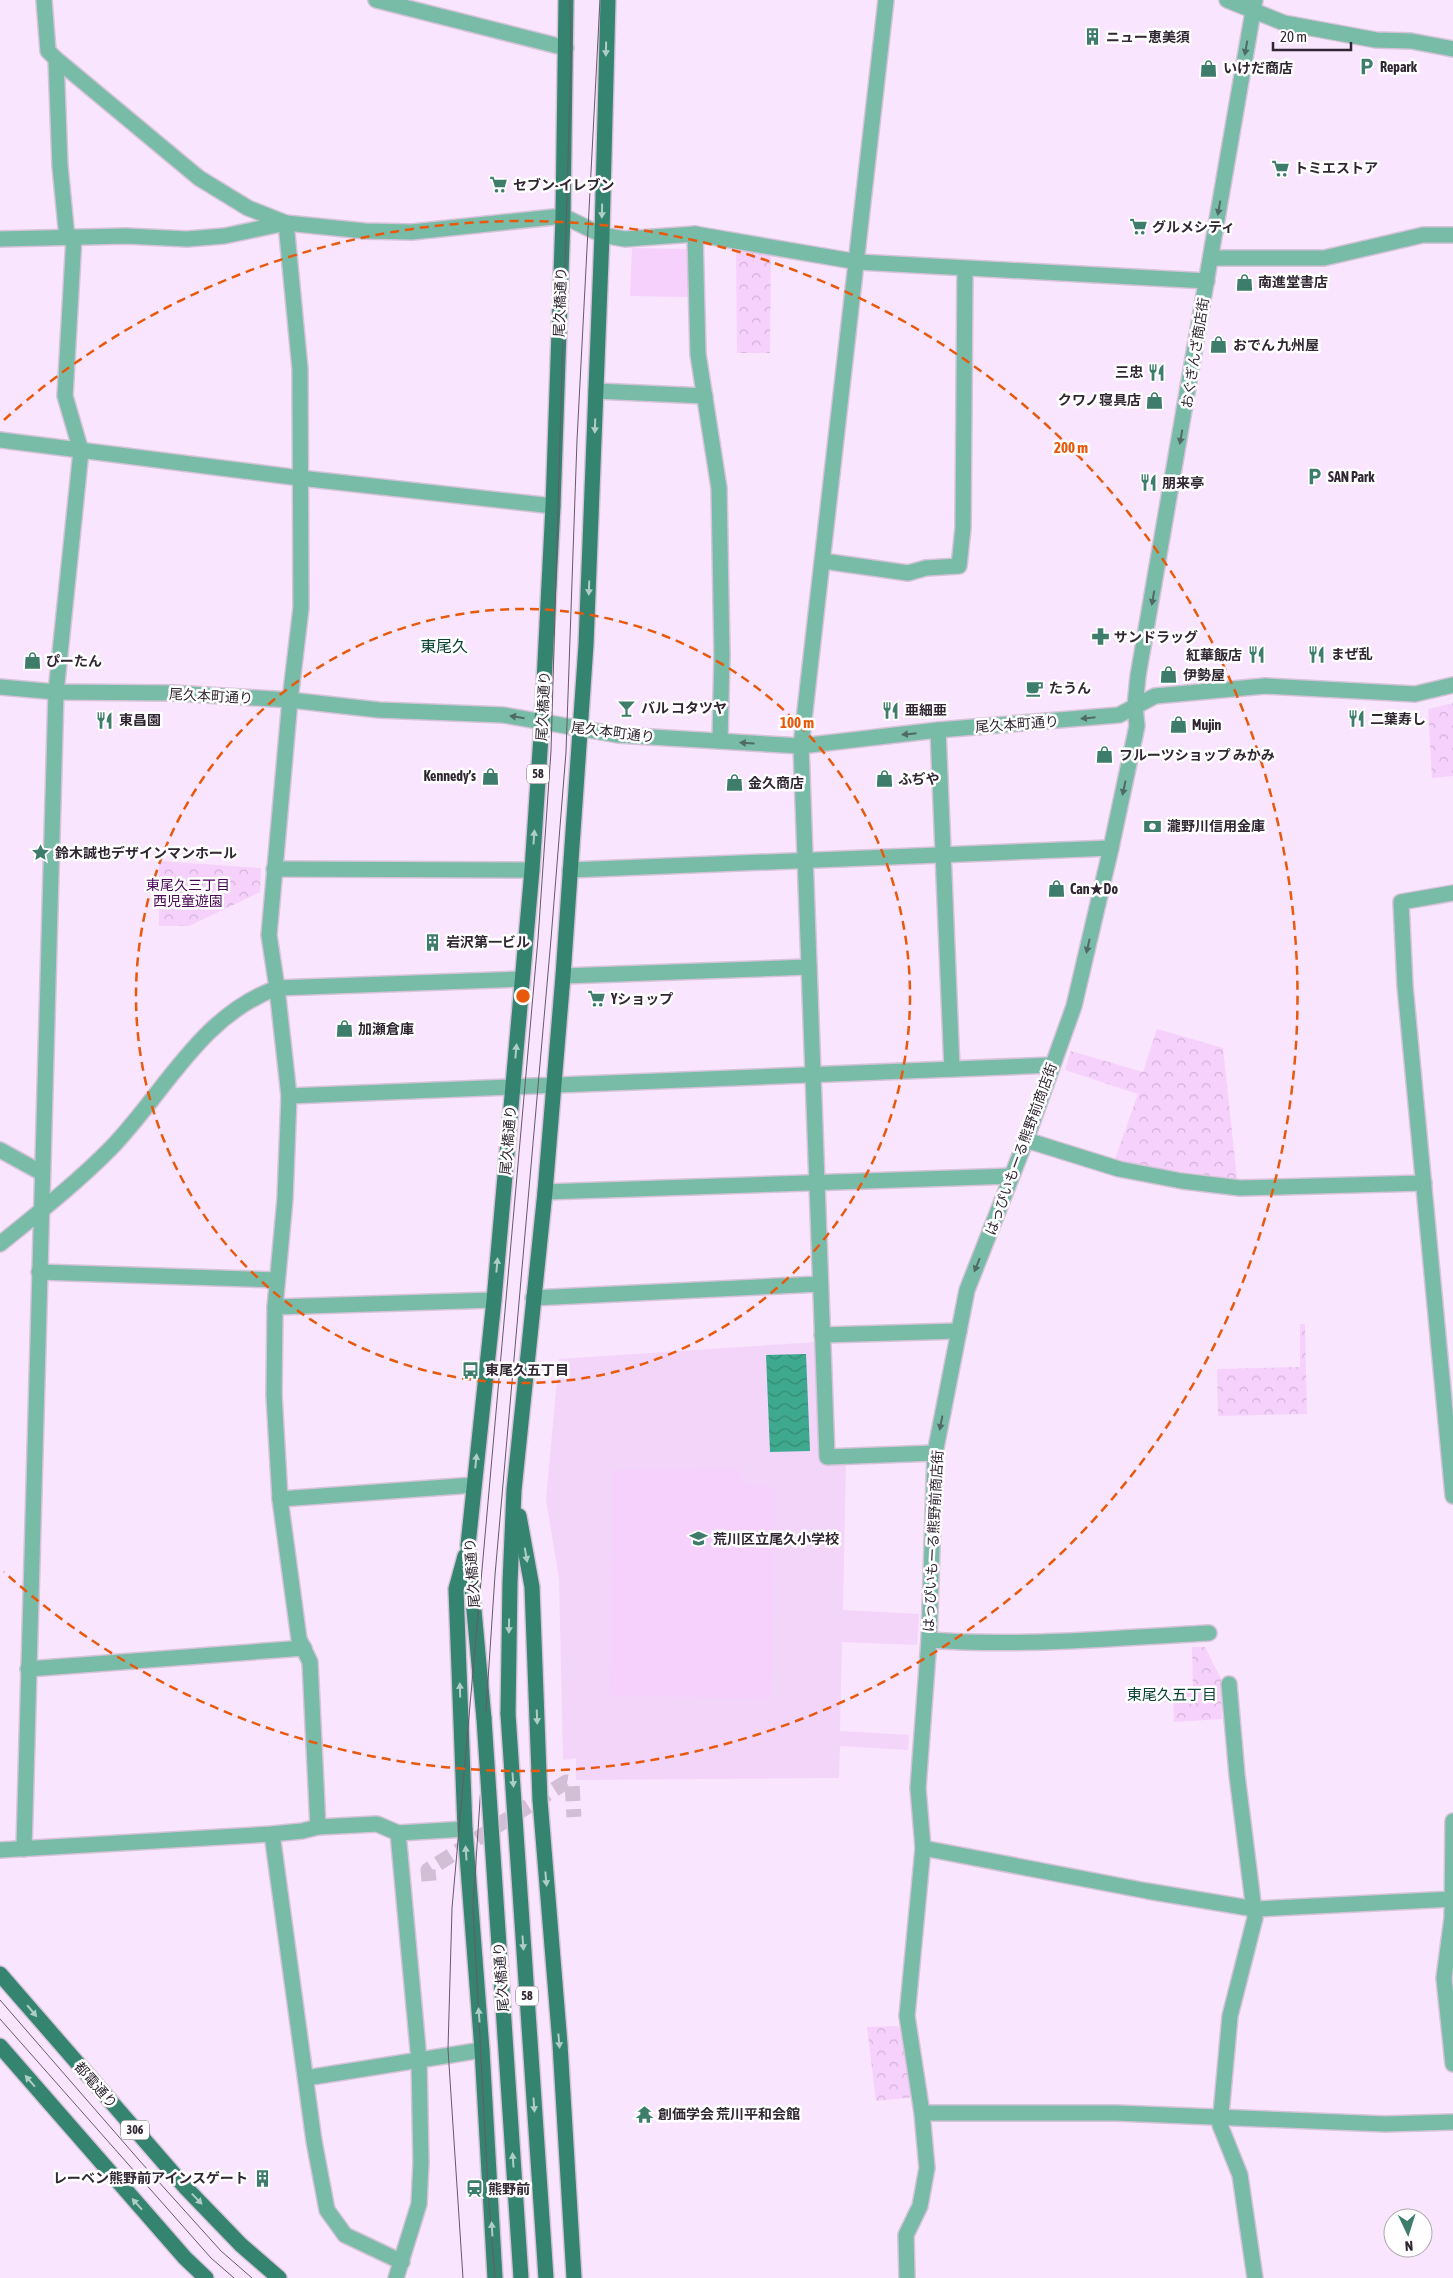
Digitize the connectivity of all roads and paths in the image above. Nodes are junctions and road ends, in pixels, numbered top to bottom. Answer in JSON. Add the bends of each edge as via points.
{"nodes":[{"id":1,"x":44,"y":0,"type":"edge"},
{"id":2,"x":376,"y":0,"type":"edge"},
{"id":3,"x":566,"y":0,"type":"edge"},
{"id":4,"x":608,"y":0,"type":"edge"},
{"id":5,"x":886,"y":0,"type":"edge"},
{"id":6,"x":1227,"y":0,"type":"edge"},
{"id":7,"x":1254,"y":5,"type":"edge"},
{"id":8,"x":566,"y":48,"type":"junction"},
{"id":9,"x":1453,"y":49,"type":"edge"},
{"id":10,"x":56,"y":60,"type":"junction"},
{"id":11,"x":563,"y":216,"type":"junction"},
{"id":12,"x":286,"y":223,"type":"junction"},
{"id":13,"x":695,"y":234,"type":"junction"},
{"id":14,"x":602,"y":235,"type":"junction"},
{"id":15,"x":1453,"y":235,"type":"edge"},
{"id":16,"x":70,"y":238,"type":"junction"},
{"id":17,"x":0,"y":239,"type":"edge"},
{"id":18,"x":1211,"y":258,"type":"junction"},
{"id":19,"x":858,"y":262,"type":"junction"},
{"id":20,"x":965,"y":269,"type":"junction"},
{"id":21,"x":1207,"y":281,"type":"junction"},
{"id":22,"x":596,"y":391,"type":"junction"},
{"id":23,"x":704,"y":396,"type":"junction"},
{"id":24,"x":0,"y":440,"type":"edge"},
{"id":25,"x":81,"y":451,"type":"junction"},
{"id":26,"x":300,"y":478,"type":"junction"},
{"id":27,"x":553,"y":506,"type":"junction"},
{"id":28,"x":823,"y":561,"type":"junction"},
{"id":29,"x":1453,"y":685,"type":"edge"},
{"id":30,"x":0,"y":688,"type":"edge"},
{"id":31,"x":56,"y":692,"type":"junction"},
{"id":32,"x":290,"y":700,"type":"junction"},
{"id":33,"x":1134,"y":706,"type":"junction"},
{"id":34,"x":542,"y":722,"type":"junction"},
{"id":35,"x":581,"y":728,"type":"junction"},
{"id":36,"x":938,"y":730,"type":"junction"},
{"id":37,"x":720,"y":741,"type":"junction"},
{"id":38,"x":801,"y":746,"type":"junction"},
{"id":39,"x":1111,"y":848,"type":"junction"},
{"id":40,"x":943,"y":854,"type":"junction"},
{"id":41,"x":805,"y":861,"type":"junction"},
{"id":42,"x":274,"y":869,"type":"junction"},
{"id":43,"x":532,"y":870,"type":"junction"},
{"id":44,"x":570,"y":870,"type":"junction"},
{"id":45,"x":1453,"y":893,"type":"edge"},
{"id":46,"x":809,"y":968,"type":"junction"},
{"id":47,"x":563,"y":976,"type":"junction"},
{"id":48,"x":522,"y":979,"type":"junction"},
{"id":49,"x":277,"y":988,"type":"junction"},
{"id":50,"x":1052,"y":1065,"type":"junction"},
{"id":51,"x":952,"y":1069,"type":"junction"},
{"id":52,"x":813,"y":1075,"type":"junction"},
{"id":53,"x":553,"y":1085,"type":"junction"},
{"id":54,"x":512,"y":1086,"type":"junction"},
{"id":55,"x":289,"y":1096,"type":"junction"},
{"id":56,"x":1026,"y":1140,"type":"junction"},
{"id":57,"x":0,"y":1150,"type":"edge"},
{"id":58,"x":42,"y":1173,"type":"junction"},
{"id":59,"x":1012,"y":1176,"type":"junction"},
{"id":60,"x":816,"y":1183,"type":"junction"},
{"id":61,"x":1424,"y":1183,"type":"junction"},
{"id":62,"x":545,"y":1192,"type":"junction"},
{"id":63,"x":40,"y":1210,"type":"junction"},
{"id":64,"x":0,"y":1244,"type":"edge"},
{"id":65,"x":39,"y":1272,"type":"junction"},
{"id":66,"x":277,"y":1280,"type":"junction"},
{"id":67,"x":820,"y":1284,"type":"junction"},
{"id":68,"x":533,"y":1298,"type":"junction"},
{"id":69,"x":494,"y":1300,"type":"junction"},
{"id":70,"x":275,"y":1306,"type":"junction"},
{"id":71,"x":959,"y":1331,"type":"junction"},
{"id":72,"x":822,"y":1335,"type":"junction"},
{"id":73,"x":935,"y":1453,"type":"junction"},
{"id":74,"x":474,"y":1485,"type":"junction"},
{"id":75,"x":514,"y":1490,"type":"junction"},
{"id":76,"x":1453,"y":1496,"type":"edge"},
{"id":77,"x":280,"y":1499,"type":"junction"},
{"id":78,"x":468,"y":1545,"type":"junction"},
{"id":79,"x":1209,"y":1633,"type":"dead end"},
{"id":80,"x":928,"y":1640,"type":"junction"},
{"id":81,"x":304,"y":1648,"type":"junction"},
{"id":82,"x":28,"y":1669,"type":"junction"},
{"id":83,"x":1229,"y":1684,"type":"dead end"},
{"id":84,"x":1453,"y":1821,"type":"edge"},
{"id":85,"x":318,"y":1827,"type":"junction"},
{"id":86,"x":465,"y":1829,"type":"junction"},
{"id":87,"x":398,"y":1833,"type":"junction"},
{"id":88,"x":272,"y":1834,"type":"junction"},
{"id":89,"x":923,"y":1848,"type":"junction"},
{"id":90,"x":24,"y":1849,"type":"junction"},
{"id":91,"x":0,"y":1850,"type":"edge"},
{"id":92,"x":1452,"y":1899,"type":"edge"},
{"id":93,"x":1255,"y":1909,"type":"junction"},
{"id":94,"x":0,"y":1974,"type":"edge"},
{"id":95,"x":0,"y":2046,"type":"edge"},
{"id":96,"x":482,"y":2050,"type":"junction"},
{"id":97,"x":419,"y":2060,"type":"junction"},
{"id":98,"x":1453,"y":2064,"type":"edge"},
{"id":99,"x":306,"y":2078,"type":"junction"},
{"id":100,"x":922,"y":2113,"type":"junction"},
{"id":101,"x":1220,"y":2118,"type":"junction"},
{"id":102,"x":1453,"y":2122,"type":"edge"},
{"id":103,"x":402,"y":2262,"type":"junction"},
{"id":104,"x":206,"y":2278,"type":"edge"},
{"id":105,"x":279,"y":2278,"type":"edge"},
{"id":106,"x":396,"y":2278,"type":"edge"},
{"id":107,"x":495,"y":2278,"type":"edge"},
{"id":108,"x":521,"y":2278,"type":"edge"},
{"id":109,"x":546,"y":2278,"type":"edge"},
{"id":110,"x":574,"y":2278,"type":"edge"},
{"id":111,"x":906,"y":2278,"type":"edge"},
{"id":112,"x":1255,"y":2278,"type":"edge"}],
"edges":[{"from":1,"to":10,"type":"street","via":[[48,51]]},
{"from":2,"to":8,"type":"street"},
{"from":3,"to":8,"type":"main road","name":"尾久橋通り","number":"58"},
{"from":4,"to":14,"type":"main road","name":"尾久橋通り","number":"58","one_way":true},
{"from":5,"to":19,"type":"street"},
{"from":6,"to":7,"type":"street"},
{"from":7,"to":9,"type":"street","via":[[1284,23],[1376,40],[1410,41]]},
{"from":7,"to":18,"type":"street","name":"おぐぎんざ商店街","one_way":true},
{"from":8,"to":11,"type":"main road","name":"尾久橋通り","number":"58"},
{"from":10,"to":12,"type":"street","via":[[198,178],[248,208]]},
{"from":10,"to":16,"type":"street","via":[[60,166]]},
{"from":11,"to":12,"type":"street","via":[[412,232]]},
{"from":11,"to":14,"type":"street"},
{"from":11,"to":27,"type":"main road","name":"尾久橋通り","number":"58"},
{"from":12,"to":16,"type":"street","via":[[224,236],[187,239]]},
{"from":12,"to":26,"type":"street","via":[[300,370]]},
{"from":13,"to":14,"type":"street","via":[[625,239]]},
{"from":13,"to":19,"type":"street"},
{"from":13,"to":23,"type":"street","via":[[698,354]]},
{"from":14,"to":22,"type":"main road","name":"尾久橋通り","number":"58"},
{"from":15,"to":18,"type":"street","via":[[1423,235],[1324,258]]},
{"from":16,"to":17,"type":"street"},
{"from":16,"to":25,"type":"street","via":[[65,396]]},
{"from":18,"to":21,"type":"street","name":"おぐぎんざ商店街"},
{"from":19,"to":20,"type":"street"},
{"from":19,"to":28,"type":"street"},
{"from":20,"to":21,"type":"street"},
{"from":20,"to":28,"type":"street","via":[[963,528],[959,566],[926,568],[908,573]]},
{"from":21,"to":33,"type":"street","name":"おぐぎんざ商店街","one_way":true},
{"from":22,"to":23,"type":"street"},
{"from":22,"to":35,"type":"main road","name":"尾久橋通り","number":"58","one_way":true},
{"from":23,"to":37,"type":"street","via":[[719,488]]},
{"from":24,"to":25,"type":"street"},
{"from":25,"to":26,"type":"street"},
{"from":25,"to":31,"type":"street"},
{"from":26,"to":27,"type":"street"},
{"from":26,"to":32,"type":"street","via":[[301,608]]},
{"from":27,"to":34,"type":"main road","name":"尾久橋通り","number":"58"},
{"from":28,"to":38,"type":"street"},
{"from":29,"to":33,"type":"street","name":"尾久本町通り","via":[[1415,694],[1264,686],[1155,696]]},
{"from":30,"to":31,"type":"street","name":"尾久本町通り"},
{"from":31,"to":32,"type":"street","name":"尾久本町通り","via":[[173,693]]},
{"from":31,"to":58,"type":"street"},
{"from":34,"to":32,"type":"street","name":"尾久本町通り","one_way":true,"via":[[503,715],[379,710]]},
{"from":32,"to":42,"type":"street"},
{"from":33,"to":36,"type":"street","name":"尾久本町通り","one_way":true,"via":[[1119,715]]},
{"from":33,"to":39,"type":"street","name":"はっぴいもーる熊野前商店街","one_way":true,"via":[[1137,726]]},
{"from":34,"to":35,"type":"street","name":"尾久本町通り"},
{"from":43,"to":34,"type":"main road","name":"尾久橋通り","number":"58","one_way":true},
{"from":35,"to":37,"type":"street","name":"尾久本町通り","via":[[618,735]]},
{"from":35,"to":44,"type":"main road","name":"尾久橋通り","number":"58"},
{"from":36,"to":38,"type":"street","name":"尾久本町通り","one_way":true},
{"from":36,"to":40,"type":"street"},
{"from":38,"to":37,"type":"street","name":"尾久本町通り","one_way":true},
{"from":38,"to":41,"type":"street"},
{"from":39,"to":40,"type":"street"},
{"from":39,"to":50,"type":"street","name":"はっぴいもーる熊野前商店街","one_way":true,"via":[[1074,1006]]},
{"from":40,"to":41,"type":"street"},
{"from":40,"to":51,"type":"street"},
{"from":41,"to":44,"type":"street"},
{"from":41,"to":46,"type":"street"},
{"from":42,"to":43,"type":"street"},
{"from":42,"to":49,"type":"street","via":[[269,935]]},
{"from":43,"to":48,"type":"main road","name":"尾久橋通り","number":"58"},
{"from":44,"to":47,"type":"main road","name":"尾久橋通り","number":"58"},
{"from":45,"to":61,"type":"street","via":[[1400,902]]},
{"from":46,"to":47,"type":"street"},
{"from":46,"to":52,"type":"street"},
{"from":47,"to":53,"type":"main road","name":"尾久橋通り","number":"58"},
{"from":48,"to":49,"type":"street"},
{"from":54,"to":48,"type":"main road","name":"尾久橋通り","number":"58","one_way":true},
{"from":49,"to":55,"type":"street"},
{"from":49,"to":63,"type":"street","via":[[257,995],[226,1016],[189,1052],[112,1147]]},
{"from":50,"to":51,"type":"street"},
{"from":50,"to":56,"type":"street","name":"はっぴいもーる熊野前商店街"},
{"from":51,"to":52,"type":"street"},
{"from":52,"to":53,"type":"street"},
{"from":52,"to":60,"type":"street"},
{"from":53,"to":54,"type":"street"},
{"from":53,"to":62,"type":"main road","name":"尾久橋通り","number":"58"},
{"from":54,"to":55,"type":"street"},
{"from":69,"to":54,"type":"main road","name":"尾久橋通り","number":"58","one_way":true},
{"from":55,"to":66,"type":"street","via":[[285,1199]]},
{"from":56,"to":59,"type":"street","name":"はっぴいもーる熊野前商店街"},
{"from":56,"to":61,"type":"street","via":[[1119,1170],[1215,1186]]},
{"from":57,"to":58,"type":"street"},
{"from":58,"to":63,"type":"street"},
{"from":59,"to":60,"type":"street"},
{"from":59,"to":71,"type":"street","name":"はっぴいもーる熊野前商店街","one_way":true,"via":[[967,1290]]},
{"from":60,"to":62,"type":"street"},
{"from":60,"to":67,"type":"street"},
{"from":61,"to":76,"type":"street"},
{"from":62,"to":68,"type":"main road","name":"尾久橋通り","number":"58"},
{"from":63,"to":64,"type":"street"},
{"from":63,"to":65,"type":"street"},
{"from":65,"to":66,"type":"street"},
{"from":65,"to":82,"type":"street"},
{"from":66,"to":70,"type":"street"},
{"from":67,"to":68,"type":"street"},
{"from":67,"to":72,"type":"street"},
{"from":68,"to":75,"type":"main road","name":"尾久橋通り","number":"58"},
{"from":69,"to":70,"type":"street"},
{"from":74,"to":69,"type":"main road","name":"尾久橋通り","number":"58","one_way":true},
{"from":70,"to":77,"type":"street","via":[[274,1395]]},
{"from":71,"to":72,"type":"street"},
{"from":71,"to":73,"type":"street","name":"はっぴいもーる熊野前商店街","one_way":true},
{"from":72,"to":73,"type":"street","via":[[827,1457]]},
{"from":73,"to":80,"type":"street","name":"はっぴいもーる熊野前商店街"},
{"from":74,"to":77,"type":"street"},
{"from":74,"to":78,"type":"main road","name":"尾久橋通り","number":"58"},
{"from":75,"to":109,"type":"main road","name":"尾久橋通り","number":"58","one_way":true,"bridge":true,"via":[[508,1714]]},
{"from":75,"to":110,"type":"main road","one_way":true,"via":[[532,1587],[540,1800],[560,2044]]},
{"from":77,"to":81,"type":"street","via":[[299,1639]]},
{"from":86,"to":78,"type":"main road","one_way":true,"via":[[456,1589]]},
{"from":108,"to":78,"type":"main road","name":"尾久橋通り","number":"58","one_way":true,"bridge":true,"via":[[484,1718]]},
{"from":79,"to":80,"type":"street","via":[[1064,1641]]},
{"from":80,"to":89,"type":"street","name":"はっぴいもーる熊野前商店街","via":[[918,1788]]},
{"from":81,"to":82,"type":"street"},
{"from":81,"to":85,"type":"street","via":[[310,1662]]},
{"from":82,"to":90,"type":"street"},
{"from":83,"to":93,"type":"street"},
{"from":84,"to":92,"type":"street"},
{"from":85,"to":87,"type":"street","via":[[377,1824]]},
{"from":85,"to":88,"type":"street"},
{"from":86,"to":87,"type":"street"},
{"from":96,"to":86,"type":"main road","one_way":true},
{"from":87,"to":97,"type":"street"},
{"from":88,"to":90,"type":"street"},
{"from":88,"to":99,"type":"street"},
{"from":89,"to":93,"type":"street"},
{"from":89,"to":100,"type":"street","name":"はっぴいもーる熊野前商店街","via":[[907,2016]]},
{"from":90,"to":91,"type":"street"},
{"from":92,"to":93,"type":"street"},
{"from":92,"to":98,"type":"street","via":[[1444,1978]]},
{"from":93,"to":101,"type":"street","via":[[1256,1918],[1230,2016]]},
{"from":94,"to":105,"type":"main road","name":"都電通り","number":"306","one_way":true,"via":[[186,2188]]},
{"from":104,"to":95,"type":"main road","one_way":true},
{"from":96,"to":97,"type":"street"},
{"from":107,"to":96,"type":"main road","one_way":true},
{"from":97,"to":99,"type":"street"},
{"from":97,"to":103,"type":"street","via":[[419,2204]]},
{"from":99,"to":103,"type":"street","via":[[327,2210],[346,2235]]},
{"from":100,"to":101,"type":"street","via":[[1116,2113]]},
{"from":100,"to":111,"type":"street","name":"はっぴいもーる熊野前商店街","via":[[927,2168],[920,2206],[906,2235]]},
{"from":101,"to":102,"type":"street","via":[[1385,2124]]},
{"from":101,"to":112,"type":"street","via":[[1240,2175]]},
{"from":103,"to":106,"type":"street"}]}
